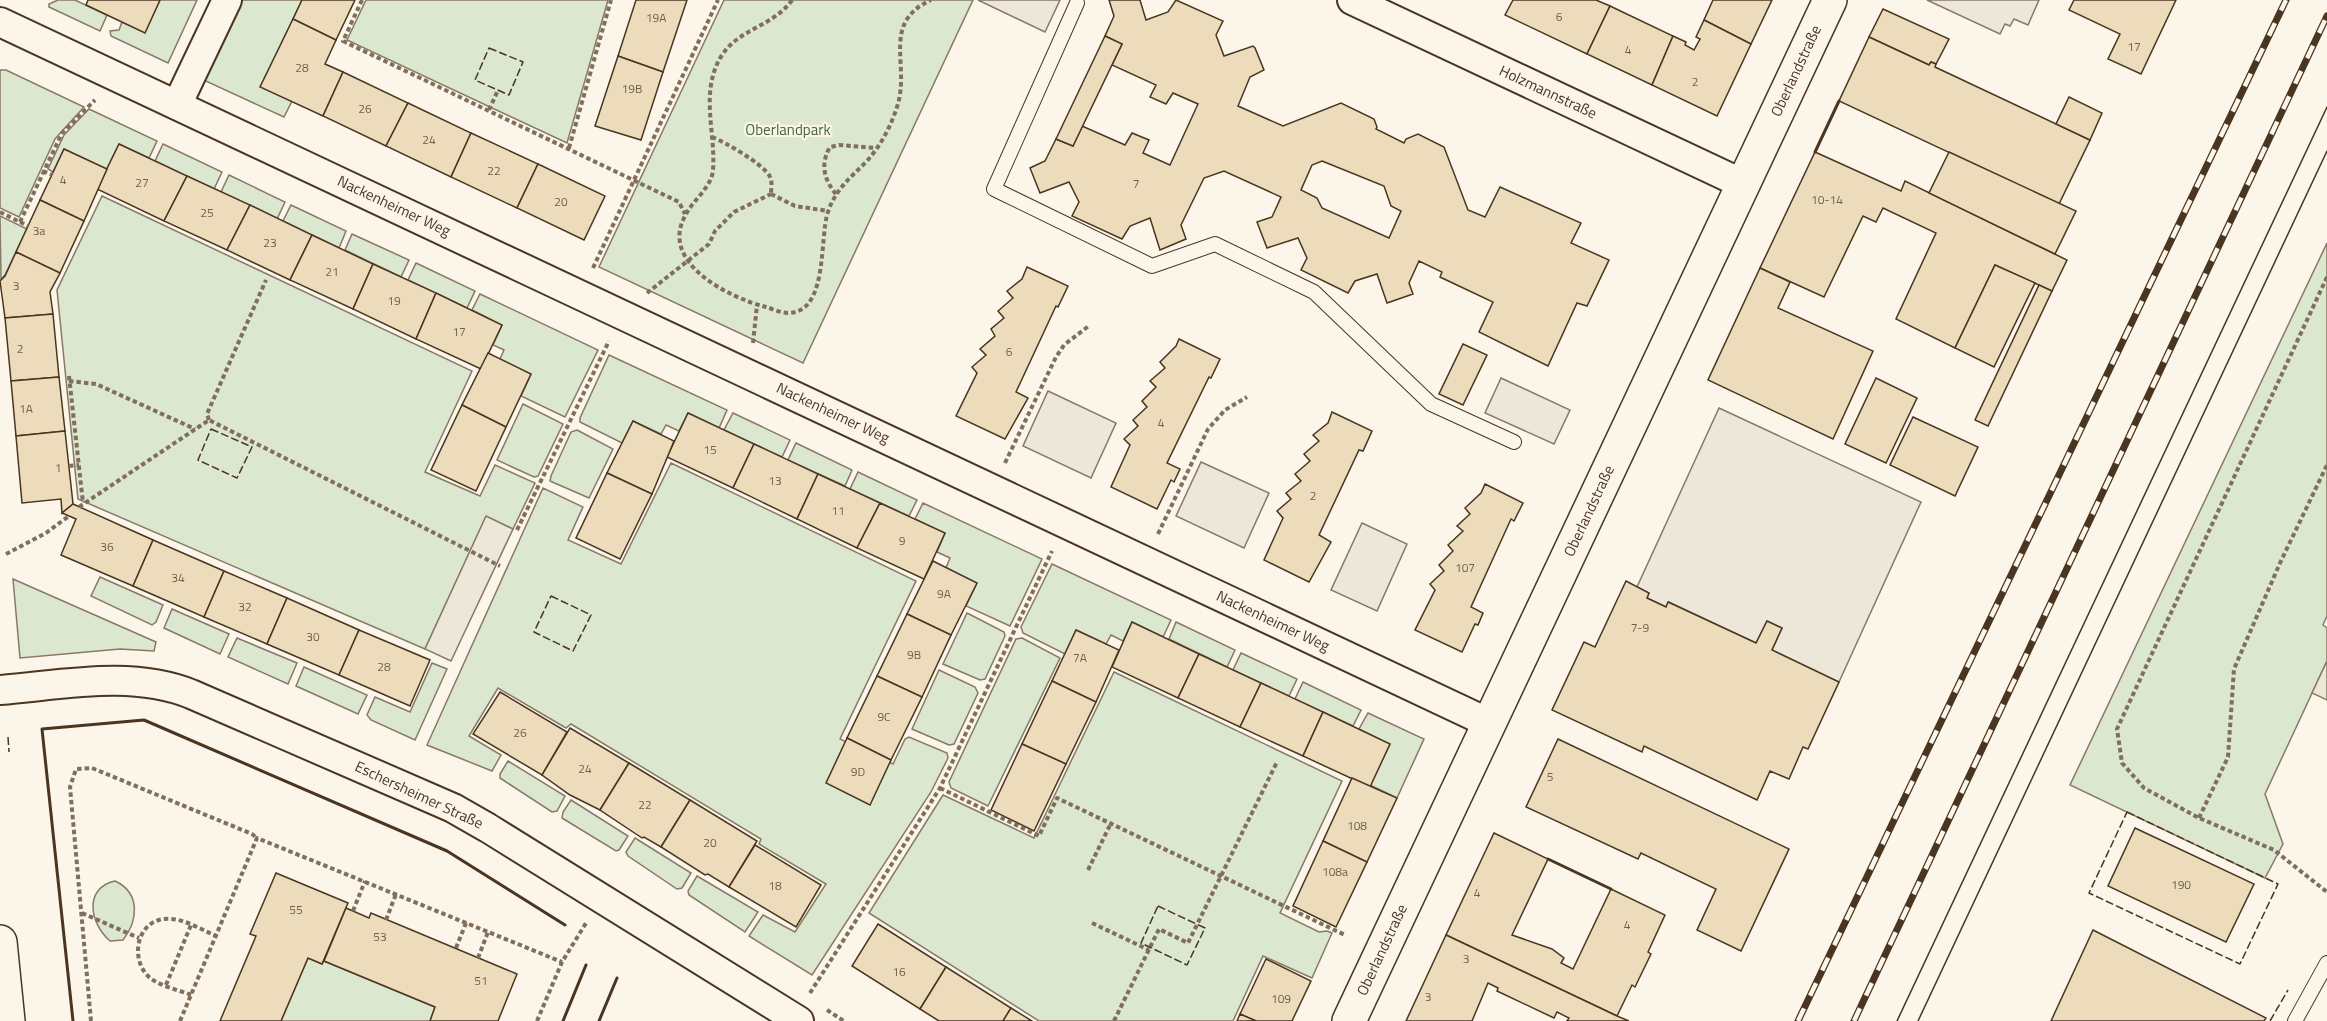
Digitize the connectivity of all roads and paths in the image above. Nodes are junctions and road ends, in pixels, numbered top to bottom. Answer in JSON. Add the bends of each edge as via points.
{"nodes":[{"id":1,"x":227,"y":0,"type":"edge"},
{"id":2,"x":363,"y":0,"type":"edge"},
{"id":3,"x":611,"y":0,"type":"edge"},
{"id":4,"x":718,"y":0,"type":"edge"},
{"id":5,"x":792,"y":0,"type":"edge"},
{"id":6,"x":931,"y":0,"type":"edge"},
{"id":7,"x":1352,"y":0,"type":"edge"},
{"id":8,"x":1830,"y":0,"type":"edge"},
{"id":9,"x":1077,"y":3,"type":"dead end"},
{"id":10,"x":0,"y":22,"type":"edge"},
{"id":11,"x":498,"y":90,"type":"dead end"},
{"id":12,"x":95,"y":99,"type":"dead end"},
{"id":13,"x":177,"y":105,"type":"junction"},
{"id":14,"x":489,"y":110,"type":"junction"},
{"id":15,"x":711,"y":136,"type":"junction"},
{"id":16,"x":568,"y":148,"type":"junction"},
{"id":17,"x":876,"y":148,"type":"junction"},
{"id":18,"x":43,"y":171,"type":"junction"},
{"id":19,"x":52,"y":175,"type":"dead end"},
{"id":20,"x":634,"y":180,"type":"junction"},
{"id":21,"x":1743,"y":184,"type":"junction"},
{"id":22,"x":771,"y":194,"type":"junction"},
{"id":23,"x":836,"y":194,"type":"junction"},
{"id":24,"x":0,"y":212,"type":"edge"},
{"id":25,"x":828,"y":212,"type":"junction"},
{"id":26,"x":686,"y":214,"type":"junction"},
{"id":27,"x":20,"y":222,"type":"junction"},
{"id":28,"x":28,"y":226,"type":"dead end"},
{"id":29,"x":688,"y":260,"type":"junction"},
{"id":30,"x":590,"y":276,"type":"dead end"},
{"id":31,"x":2327,"y":277,"type":"edge"},
{"id":32,"x":266,"y":280,"type":"dead end"},
{"id":33,"x":757,"y":305,"type":"junction"},
{"id":34,"x":625,"y":315,"type":"junction"},
{"id":35,"x":1090,"y":325,"type":"dead end"},
{"id":36,"x":752,"y":352,"type":"dead end"},
{"id":37,"x":1247,"y":397,"type":"dead end"},
{"id":38,"x":209,"y":420,"type":"junction"},
{"id":39,"x":195,"y":429,"type":"junction"},
{"id":40,"x":1514,"y":442,"type":"dead end"},
{"id":41,"x":79,"y":465,"type":"junction"},
{"id":42,"x":2327,"y":465,"type":"edge"},
{"id":43,"x":69,"y":466,"type":"dead end"},
{"id":44,"x":1002,"y":470,"type":"dead end"},
{"id":45,"x":69,"y":516,"type":"dead end"},
{"id":46,"x":517,"y":530,"type":"dead end"},
{"id":47,"x":1155,"y":542,"type":"dead end"},
{"id":48,"x":1053,"y":550,"type":"dead end"},
{"id":49,"x":6,"y":554,"type":"dead end"},
{"id":50,"x":500,"y":566,"type":"dead end"},
{"id":51,"x":0,"y":690,"type":"edge"},
{"id":52,"x":1489,"y":723,"type":"junction"},
{"id":53,"x":1277,"y":762,"type":"dead end"},
{"id":54,"x":939,"y":788,"type":"junction"},
{"id":55,"x":2199,"y":818,"type":"junction"},
{"id":56,"x":1111,"y":823,"type":"junction"},
{"id":57,"x":257,"y":838,"type":"junction"},
{"id":58,"x":1088,"y":870,"type":"dead end"},
{"id":59,"x":1221,"y":876,"type":"junction"},
{"id":60,"x":365,"y":881,"type":"junction"},
{"id":61,"x":2327,"y":892,"type":"edge"},
{"id":62,"x":396,"y":894,"type":"junction"},
{"id":63,"x":603,"y":898,"type":"junction"},
{"id":64,"x":352,"y":910,"type":"dead end"},
{"id":65,"x":82,"y":913,"type":"junction"},
{"id":66,"x":386,"y":920,"type":"dead end"},
{"id":67,"x":466,"y":923,"type":"junction"},
{"id":68,"x":1092,"y":923,"type":"dead end"},
{"id":69,"x":191,"y":925,"type":"junction"},
{"id":70,"x":488,"y":932,"type":"junction"},
{"id":71,"x":1345,"y":935,"type":"dead end"},
{"id":72,"x":216,"y":936,"type":"junction"},
{"id":73,"x":140,"y":938,"type":"junction"},
{"id":74,"x":0,"y":942,"type":"edge"},
{"id":75,"x":456,"y":948,"type":"dead end"},
{"id":76,"x":1149,"y":950,"type":"junction"},
{"id":77,"x":478,"y":958,"type":"dead end"},
{"id":78,"x":562,"y":962,"type":"junction"},
{"id":79,"x":2327,"y":963,"type":"edge"},
{"id":80,"x":166,"y":985,"type":"junction"},
{"id":81,"x":191,"y":995,"type":"junction"},
{"id":82,"x":803,"y":1009,"type":"edge"},
{"id":83,"x":8,"y":1021,"type":"edge"},
{"id":84,"x":91,"y":1021,"type":"edge"},
{"id":85,"x":180,"y":1021,"type":"edge"},
{"id":86,"x":537,"y":1021,"type":"edge"},
{"id":87,"x":1114,"y":1021,"type":"edge"},
{"id":88,"x":1348,"y":1021,"type":"edge"},
{"id":89,"x":2295,"y":1021,"type":"edge"}],
"edges":[{"from":1,"to":13,"type":"street"},
{"from":2,"to":14,"type":"path","via":[[343,40]]},
{"from":3,"to":16,"type":"path"},
{"from":4,"to":20,"type":"path"},
{"from":5,"to":15,"type":"path","via":[[770,21],[742,34],[721,57],[710,89]]},
{"from":6,"to":17,"type":"path","via":[[914,10],[903,26],[901,94]]},
{"from":7,"to":21,"type":"street","name":"Holzmannstraße"},
{"from":8,"to":21,"type":"street","name":"Oberlandstraße"},
{"from":9,"to":40,"type":"lane","via":[[994,189],[1152,266],[1215,244],[1314,292],[1431,404]]},
{"from":10,"to":13,"type":"street","name":"Nackenheimer Weg"},
{"from":11,"to":14,"type":"path"},
{"from":12,"to":18,"type":"path","via":[[62,133]]},
{"from":13,"to":34,"type":"street","name":"Nackenheimer Weg"},
{"from":14,"to":16,"type":"path"},
{"from":15,"to":22,"type":"path","via":[[769,175]]},
{"from":15,"to":26,"type":"path","via":[[712,176]]},
{"from":16,"to":20,"type":"path"},
{"from":17,"to":23,"type":"path"},
{"from":17,"to":23,"type":"path","via":[[830,147],[823,167]]},
{"from":18,"to":19,"type":"path"},
{"from":18,"to":27,"type":"path"},
{"from":20,"to":26,"type":"path","via":[[679,202]]},
{"from":20,"to":30,"type":"path"},
{"from":21,"to":52,"type":"street","name":"Oberlandstraße"},
{"from":22,"to":25,"type":"path","via":[[795,206]]},
{"from":22,"to":29,"type":"path","via":[[734,212],[715,231],[709,244]]},
{"from":23,"to":25,"type":"path"},
{"from":24,"to":27,"type":"path"},
{"from":25,"to":33,"type":"path","via":[[820,273],[806,306],[788,313]]},
{"from":26,"to":29,"type":"path","via":[[679,234]]},
{"from":27,"to":28,"type":"path"},
{"from":29,"to":33,"type":"path","via":[[719,289]]},
{"from":29,"to":34,"type":"path"},
{"from":31,"to":55,"type":"path","via":[[2117,729],[2122,763],[2144,788]]},
{"from":32,"to":38,"type":"path","via":[[207,414]]},
{"from":33,"to":36,"type":"path"},
{"from":34,"to":46,"type":"path","via":[[613,331]]},
{"from":34,"to":52,"type":"street","name":"Nackenheimer Weg"},
{"from":35,"to":44,"type":"path","via":[[1069,340],[1056,357]]},
{"from":37,"to":47,"type":"path","via":[[1226,410],[1208,429]]},
{"from":38,"to":39,"type":"path"},
{"from":38,"to":50,"type":"path"},
{"from":39,"to":41,"type":"path","via":[[81,506]]},
{"from":39,"to":41,"type":"path","via":[[96,384],[69,379]]},
{"from":41,"to":43,"type":"path"},
{"from":42,"to":55,"type":"path","via":[[2234,669],[2228,758]]},
{"from":45,"to":49,"type":"path"},
{"from":48,"to":54,"type":"path"},
{"from":51,"to":63,"type":"street","name":"Eschersheimer Straße","via":[[135,680],[173,687],[453,808]]},
{"from":52,"to":88,"type":"street","name":"Oberlandstraße"},
{"from":53,"to":59,"type":"path"},
{"from":54,"to":56,"type":"path","via":[[1039,836],[1057,798]]},
{"from":54,"to":82,"type":"path"},
{"from":55,"to":61,"type":"path","via":[[2274,850]]},
{"from":56,"to":58,"type":"path"},
{"from":56,"to":59,"type":"path"},
{"from":57,"to":60,"type":"path"},
{"from":57,"to":65,"type":"path","via":[[92,768],[76,769],[70,787]]},
{"from":57,"to":72,"type":"path"},
{"from":59,"to":71,"type":"path"},
{"from":59,"to":76,"type":"path","via":[[1188,943],[1159,929]]},
{"from":60,"to":62,"type":"path"},
{"from":60,"to":64,"type":"path"},
{"from":62,"to":66,"type":"path"},
{"from":62,"to":67,"type":"path"},
{"from":63,"to":78,"type":"path"},
{"from":63,"to":82,"type":"street","name":"Eschersheimer Straße"},
{"from":65,"to":73,"type":"path"},
{"from":65,"to":84,"type":"path"},
{"from":67,"to":70,"type":"path"},
{"from":67,"to":75,"type":"path"},
{"from":68,"to":76,"type":"path"},
{"from":69,"to":72,"type":"path"},
{"from":69,"to":73,"type":"path","via":[[177,919],[161,919]]},
{"from":69,"to":80,"type":"path"},
{"from":70,"to":77,"type":"path"},
{"from":70,"to":78,"type":"path"},
{"from":72,"to":81,"type":"path"},
{"from":73,"to":80,"type":"path","via":[[140,967],[151,979]]},
{"from":74,"to":83,"type":"street"},
{"from":76,"to":87,"type":"path"},
{"from":78,"to":86,"type":"path"},
{"from":79,"to":89,"type":"lane"},
{"from":80,"to":81,"type":"path"},
{"from":81,"to":85,"type":"path"}]}
